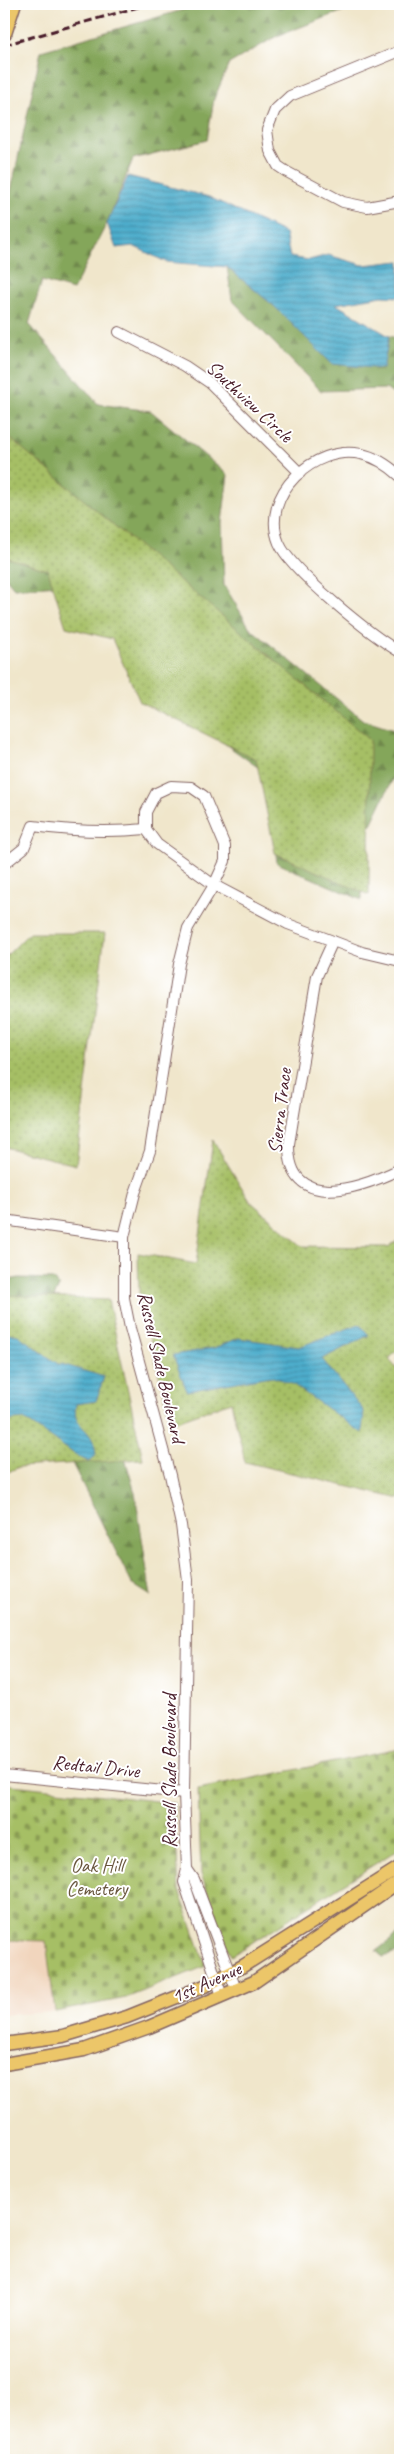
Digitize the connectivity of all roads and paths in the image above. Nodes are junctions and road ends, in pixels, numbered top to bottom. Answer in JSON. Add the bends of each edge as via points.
{"nodes":[{"id":1,"x":12,"y":7,"type":"edge"},
{"id":2,"x":4,"y":32,"type":"edge"},
{"id":3,"x":400,"y":51,"type":"edge"},
{"id":4,"x":400,"y":200,"type":"edge"},
{"id":5,"x":119,"y":332,"type":"dead end"},
{"id":6,"x":300,"y":473,"type":"junction"},
{"id":7,"x":400,"y":476,"type":"edge"},
{"id":8,"x":400,"y":652,"type":"edge"},
{"id":9,"x":146,"y":829,"type":"junction"},
{"id":10,"x":4,"y":864,"type":"edge"},
{"id":11,"x":214,"y":885,"type":"junction"},
{"id":12,"x":333,"y":941,"type":"junction"},
{"id":13,"x":400,"y":961,"type":"edge"},
{"id":14,"x":400,"y":1169,"type":"edge"},
{"id":15,"x":4,"y":1220,"type":"edge"},
{"id":16,"x":124,"y":1237,"type":"junction"},
{"id":17,"x":4,"y":1775,"type":"edge"},
{"id":18,"x":184,"y":1793,"type":"junction"},
{"id":19,"x":400,"y":1867,"type":"edge"},
{"id":20,"x":187,"y":1869,"type":"junction"},
{"id":21,"x":400,"y":1881,"type":"edge"},
{"id":22,"x":229,"y":1974,"type":"junction"},
{"id":23,"x":216,"y":1980,"type":"junction"},
{"id":24,"x":236,"y":1989,"type":"junction"},
{"id":25,"x":222,"y":1996,"type":"junction"},
{"id":26,"x":4,"y":2044,"type":"edge"},
{"id":27,"x":4,"y":2064,"type":"edge"}],
"edges":[{"from":1,"to":2,"type":"highway"},
{"from":3,"to":4,"type":"street","via":[[290,96],[275,110],[267,130],[270,151],[278,166],[343,202],[367,206]]},
{"from":5,"to":6,"type":"street","name":"Southview Circle","via":[[184,366],[210,384]]},
{"from":6,"to":7,"type":"street","via":[[325,456],[355,453],[375,458]]},
{"from":6,"to":8,"type":"street","via":[[283,492],[276,509],[276,532],[280,544],[290,560],[339,606]]},
{"from":9,"to":10,"type":"street","via":[[82,832],[33,826],[24,848]]},
{"from":9,"to":11,"type":"street","via":[[157,844]]},
{"from":9,"to":11,"type":"street","name":"Russell Slade Boulevard","via":[[146,812],[156,793],[170,786],[191,787],[204,796],[225,846],[225,861]]},
{"from":11,"to":12,"type":"street","via":[[288,924]]},
{"from":11,"to":16,"type":"street","name":"Russell Slade Boulevard","via":[[188,928],[150,1151]]},
{"from":12,"to":13,"type":"street"},
{"from":12,"to":14,"type":"street","name":"Sierra Trace","via":[[317,976],[289,1144],[289,1162],[295,1175],[305,1184],[328,1190],[354,1188]]},
{"from":15,"to":16,"type":"street"},
{"from":16,"to":18,"type":"street","name":"Russell Slade Boulevard","via":[[124,1298],[170,1475],[188,1580]]},
{"from":17,"to":18,"type":"street","name":"Redtail Drive"},
{"from":18,"to":20,"type":"street","name":"Russell Slade Boulevard"},
{"from":19,"to":22,"type":"main road","name":"1st Avenue"},
{"from":20,"to":22,"type":"street","name":"Russell Slade Boulevard"},
{"from":20,"to":23,"type":"street","name":"Russell Slade Boulevard","via":[[184,1882]]},
{"from":21,"to":24,"type":"main road","name":"1st Avenue","via":[[291,1958],[254,1982]]},
{"from":22,"to":23,"type":"main road","name":"1st Avenue"},
{"from":22,"to":24,"type":"street","name":"Russell Slade Boulevard"},
{"from":23,"to":25,"type":"street","name":"Russell Slade Boulevard"},
{"from":23,"to":26,"type":"main road","name":"1st Avenue","via":[[127,2017],[63,2036]]},
{"from":24,"to":25,"type":"main road","name":"1st Avenue"},
{"from":25,"to":27,"type":"main road","name":"1st Avenue","via":[[149,2028],[84,2050]]}]}
